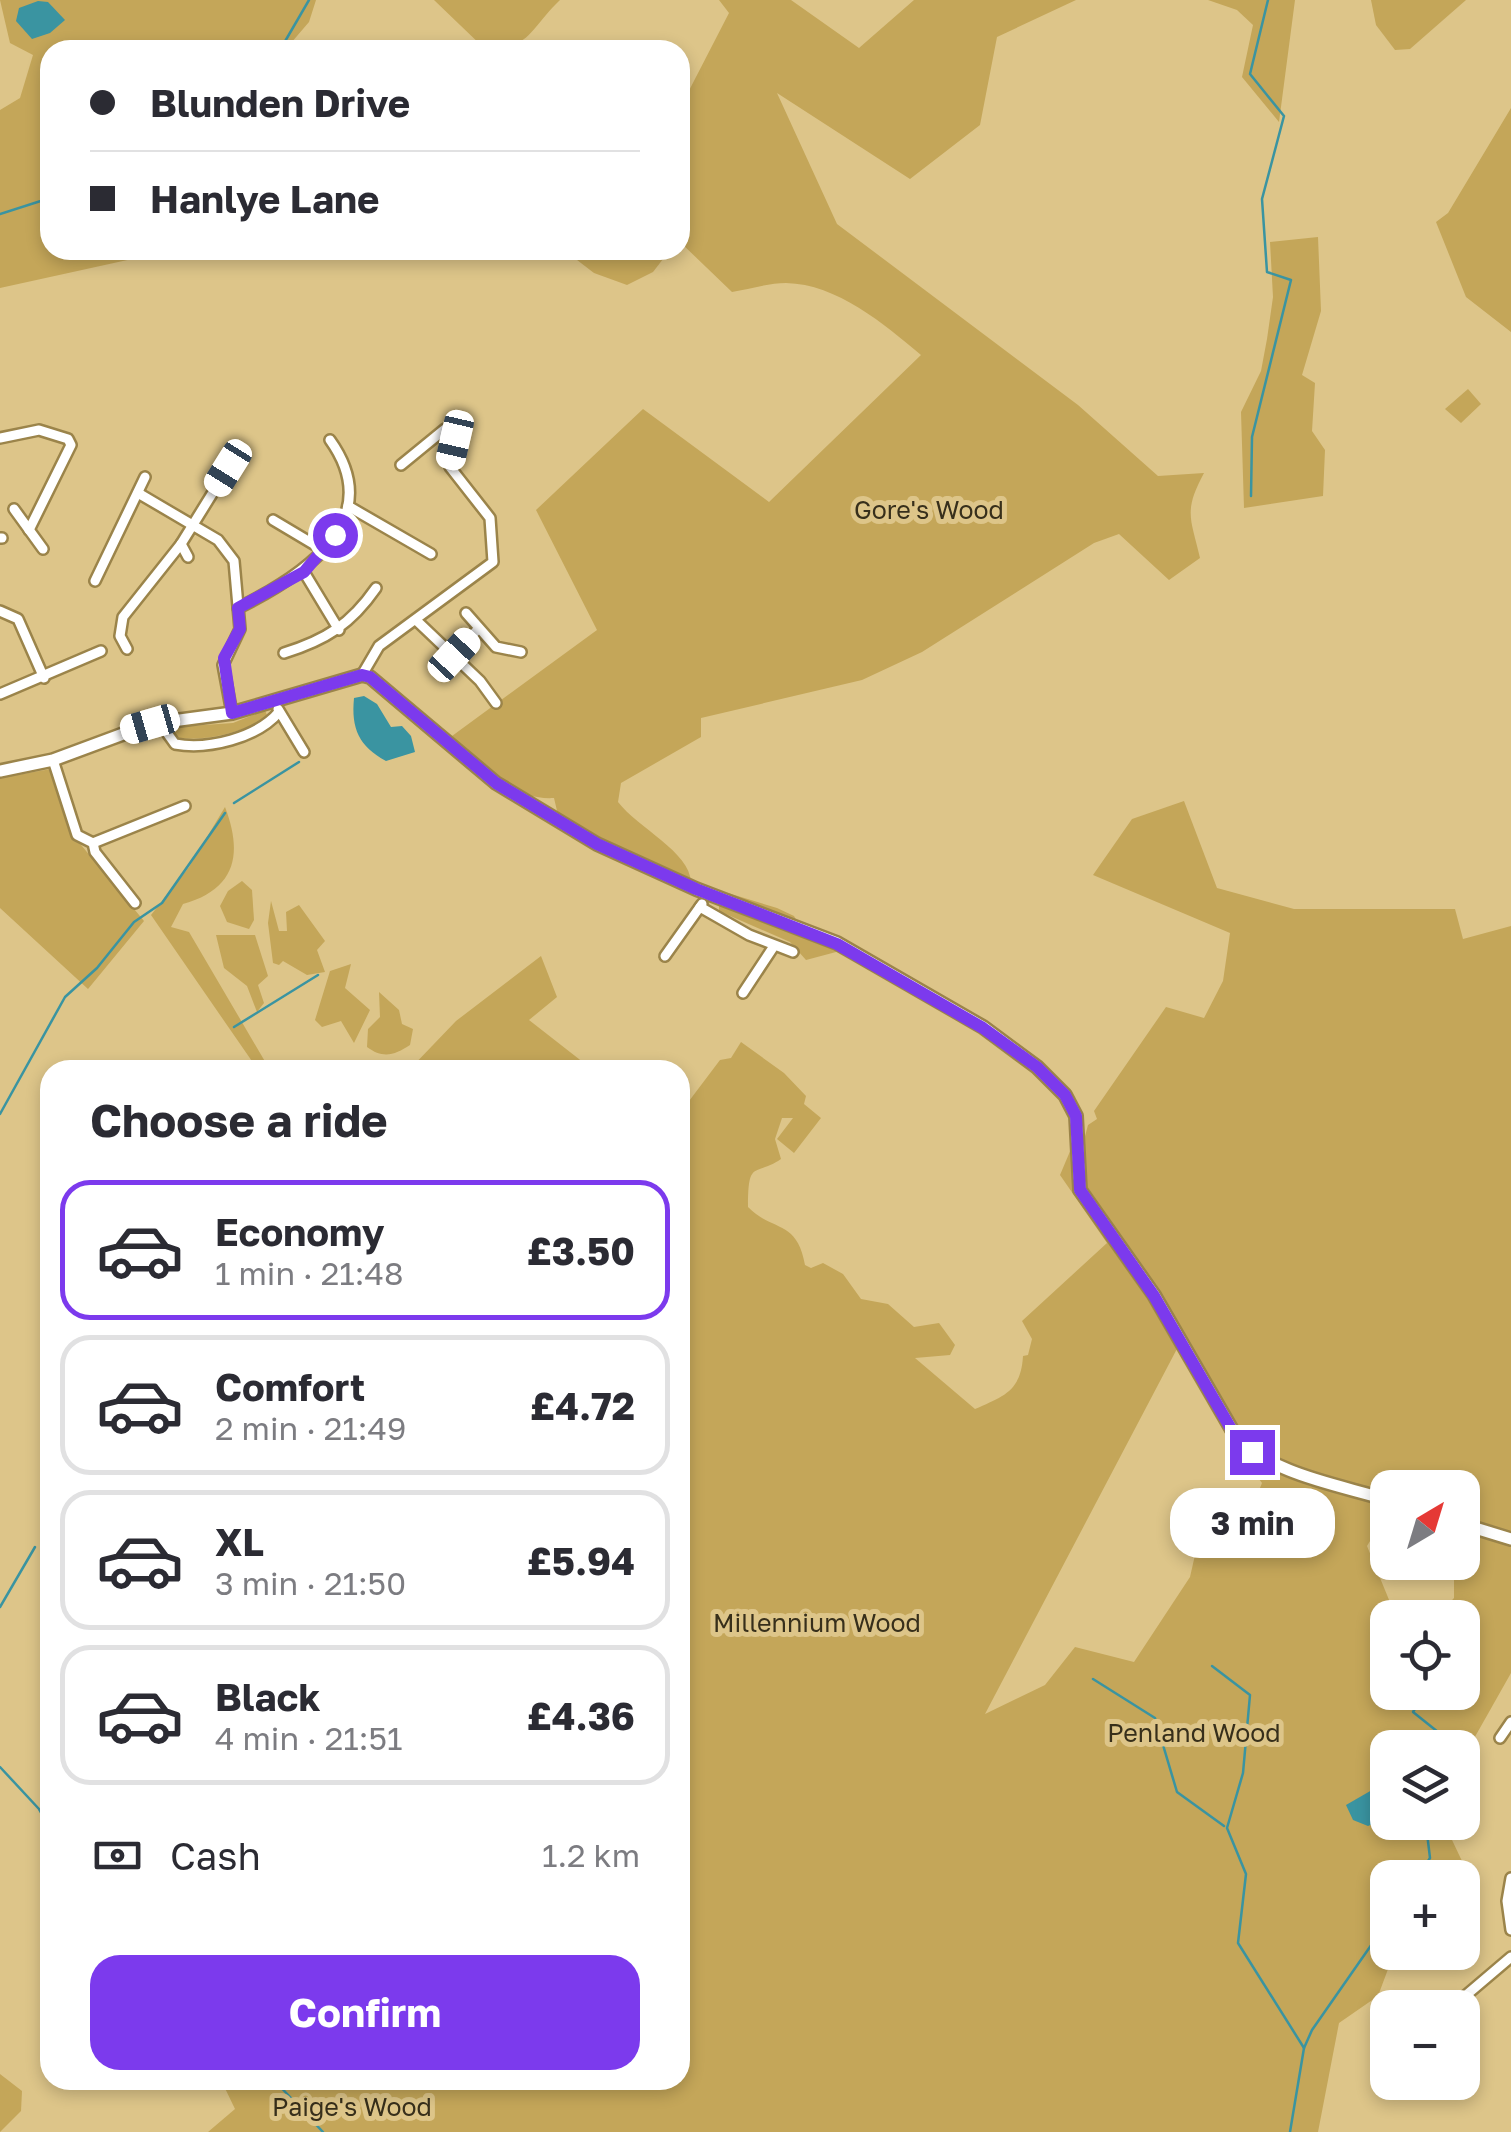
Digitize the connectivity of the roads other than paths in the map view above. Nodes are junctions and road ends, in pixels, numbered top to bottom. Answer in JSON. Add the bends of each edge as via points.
{"nodes":[{"id":1,"x":0,"y":438,"type":"edge"},
{"id":2,"x":330,"y":440,"type":"dead end"},
{"id":3,"x":401,"y":465,"type":"dead end"},
{"id":4,"x":228,"y":468,"type":"dead end"},
{"id":5,"x":145,"y":477,"type":"dead end"},
{"id":6,"x":138,"y":493,"type":"junction"},
{"id":7,"x":348,"y":506,"type":"junction"},
{"id":8,"x":14,"y":509,"type":"dead end"},
{"id":9,"x":274,"y":520,"type":"dead end"},
{"id":10,"x":193,"y":525,"type":"junction"},
{"id":11,"x":29,"y":530,"type":"junction"},
{"id":12,"x":181,"y":544,"type":"junction"},
{"id":13,"x":43,"y":549,"type":"dead end"},
{"id":14,"x":325,"y":551,"type":"junction"},
{"id":15,"x":431,"y":554,"type":"dead end"},
{"id":16,"x":188,"y":557,"type":"dead end"},
{"id":17,"x":304,"y":572,"type":"junction"},
{"id":18,"x":95,"y":582,"type":"dead end"},
{"id":19,"x":376,"y":588,"type":"dead end"},
{"id":20,"x":238,"y":608,"type":"junction"},
{"id":21,"x":0,"y":611,"type":"edge"},
{"id":22,"x":466,"y":613,"type":"dead end"},
{"id":23,"x":416,"y":621,"type":"junction"},
{"id":24,"x":478,"y":629,"type":"junction"},
{"id":25,"x":339,"y":630,"type":"junction"},
{"id":26,"x":126,"y":649,"type":"dead end"},
{"id":27,"x":101,"y":651,"type":"dead end"},
{"id":28,"x":521,"y":652,"type":"dead end"},
{"id":29,"x":284,"y":654,"type":"dead end"},
{"id":30,"x":454,"y":655,"type":"junction"},
{"id":31,"x":362,"y":675,"type":"junction"},
{"id":32,"x":44,"y":678,"type":"junction"},
{"id":33,"x":0,"y":694,"type":"edge"},
{"id":34,"x":496,"y":704,"type":"dead end"},
{"id":35,"x":277,"y":707,"type":"junction"},
{"id":36,"x":232,"y":713,"type":"junction"},
{"id":37,"x":160,"y":723,"type":"junction"},
{"id":38,"x":304,"y":752,"type":"dead end"},
{"id":39,"x":53,"y":760,"type":"junction"},
{"id":40,"x":0,"y":771,"type":"edge"},
{"id":41,"x":185,"y":806,"type":"dead end"},
{"id":42,"x":93,"y":842,"type":"junction"},
{"id":43,"x":709,"y":894,"type":"junction"},
{"id":44,"x":136,"y":903,"type":"dead end"},
{"id":45,"x":700,"y":906,"type":"junction"},
{"id":46,"x":774,"y":946,"type":"junction"},
{"id":47,"x":793,"y":952,"type":"dead end"},
{"id":48,"x":665,"y":956,"type":"dead end"},
{"id":49,"x":743,"y":993,"type":"dead end"},
{"id":50,"x":1370,"y":1494,"type":"edge"},
{"id":51,"x":1480,"y":1530,"type":"edge"},
{"id":52,"x":1511,"y":1539,"type":"edge"},
{"id":53,"x":1511,"y":1724,"type":"edge"},
{"id":54,"x":1500,"y":1738,"type":"dead end"},
{"id":55,"x":1511,"y":1878,"type":"edge"},
{"id":56,"x":1511,"y":1930,"type":"edge"},
{"id":57,"x":1511,"y":1958,"type":"edge"},
{"id":58,"x":1473,"y":1990,"type":"edge"}],
"edges":[{"from":1,"to":11,"type":"street","via":[[40,430],[71,446]]},
{"from":2,"to":7,"type":"street","via":[[349,475]]},
{"from":3,"to":23,"type":"street","via":[[446,429],[455,440],[453,473],[484,506],[494,529],[493,562]]},
{"from":4,"to":10,"type":"street"},
{"from":5,"to":6,"type":"street"},
{"from":6,"to":10,"type":"street"},
{"from":6,"to":18,"type":"street"},
{"from":7,"to":14,"type":"street"},
{"from":7,"to":15,"type":"street"},
{"from":8,"to":11,"type":"street"},
{"from":9,"to":14,"type":"street"},
{"from":10,"to":12,"type":"street"},
{"from":10,"to":20,"type":"street","via":[[231,554]]},
{"from":11,"to":13,"type":"street"},
{"from":12,"to":16,"type":"street"},
{"from":12,"to":26,"type":"street","via":[[123,617]]},
{"from":14,"to":17,"type":"street"},
{"from":17,"to":20,"type":"street"},
{"from":17,"to":25,"type":"street"},
{"from":19,"to":25,"type":"street"},
{"from":20,"to":36,"type":"street","via":[[240,629],[224,658]]},
{"from":21,"to":32,"type":"street","via":[[18,619]]},
{"from":22,"to":24,"type":"street"},
{"from":23,"to":30,"type":"street"},
{"from":23,"to":31,"type":"street","via":[[379,646]]},
{"from":24,"to":28,"type":"street","via":[[496,647]]},
{"from":24,"to":30,"type":"street"},
{"from":25,"to":29,"type":"street"},
{"from":27,"to":32,"type":"street"},
{"from":30,"to":34,"type":"street"},
{"from":31,"to":35,"type":"street"},
{"from":31,"to":43,"type":"street","via":[[386,686],[519,798],[597,844]]},
{"from":32,"to":33,"type":"street"},
{"from":35,"to":36,"type":"street"},
{"from":35,"to":37,"type":"street","via":[[245,735],[194,745],[175,744]]},
{"from":35,"to":38,"type":"street"},
{"from":36,"to":37,"type":"street"},
{"from":37,"to":39,"type":"street"},
{"from":39,"to":40,"type":"street"},
{"from":39,"to":42,"type":"street","via":[[77,834]]},
{"from":41,"to":42,"type":"street"},
{"from":42,"to":44,"type":"street"},
{"from":43,"to":45,"type":"street"},
{"from":43,"to":50,"type":"street","via":[[849,950],[983,1028],[1052,1080],[1076,1116],[1080,1190],[1154,1296],[1234,1434],[1280,1466]]},
{"from":45,"to":46,"type":"street"},
{"from":45,"to":48,"type":"street"},
{"from":46,"to":47,"type":"street"},
{"from":46,"to":49,"type":"street"},
{"from":51,"to":52,"type":"street"},
{"from":53,"to":54,"type":"street"},
{"from":55,"to":56,"type":"street"},
{"from":57,"to":58,"type":"street"}]}
